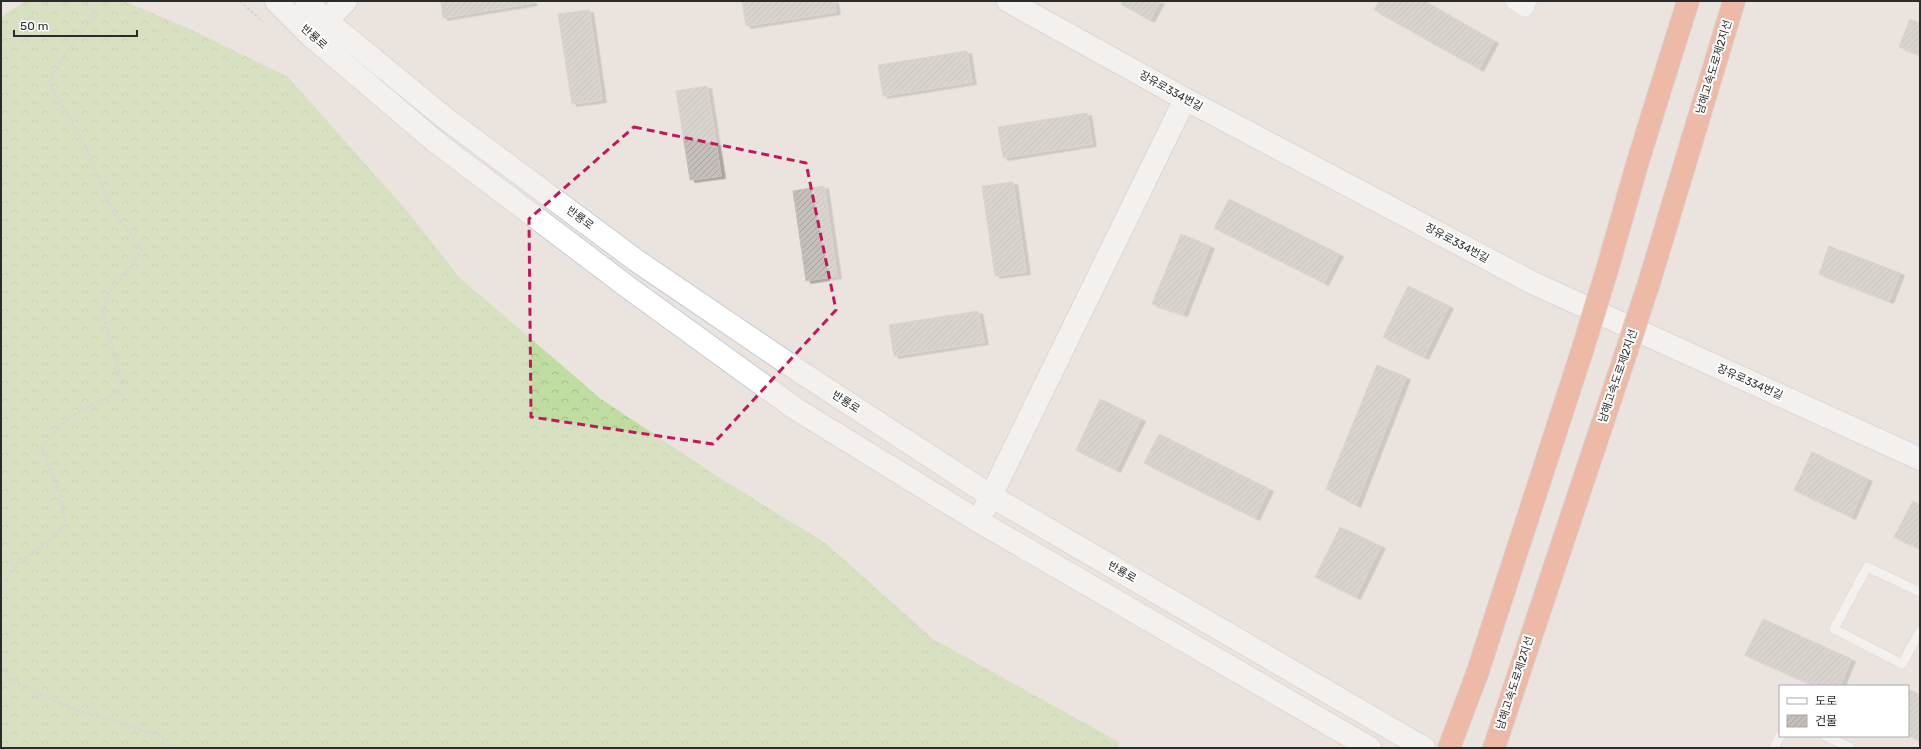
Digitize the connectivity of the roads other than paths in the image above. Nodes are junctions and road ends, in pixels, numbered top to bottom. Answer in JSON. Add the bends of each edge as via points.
{"nodes":[{"id":1,"x":276,"y":1,"type":"edge"},
{"id":2,"x":346,"y":1,"type":"edge"},
{"id":3,"x":1008,"y":1,"type":"edge"},
{"id":4,"x":1514,"y":1,"type":"edge"},
{"id":5,"x":1528,"y":1,"type":"edge"},
{"id":6,"x":1688,"y":1,"type":"edge"},
{"id":7,"x":1734,"y":1,"type":"edge"},
{"id":8,"x":1745,"y":1,"type":"edge"},
{"id":9,"x":312,"y":14,"type":"edge"},
{"id":10,"x":1709,"y":86,"type":"junction"},
{"id":11,"x":1185,"y":99,"type":"junction"},
{"id":12,"x":1920,"y":459,"type":"edge"},
{"id":13,"x":991,"y":496,"type":"junction"},
{"id":14,"x":978,"y":521,"type":"junction"},
{"id":15,"x":1920,"y":592,"type":"edge"},
{"id":16,"x":1920,"y":631,"type":"edge"},
{"id":17,"x":1780,"y":737,"type":"edge"},
{"id":18,"x":1827,"y":737,"type":"edge"},
{"id":19,"x":1370,"y":748,"type":"edge"},
{"id":20,"x":1424,"y":748,"type":"edge"},
{"id":21,"x":1450,"y":748,"type":"edge"},
{"id":22,"x":1494,"y":748,"type":"edge"},
{"id":23,"x":1774,"y":748,"type":"edge"},
{"id":24,"x":1851,"y":748,"type":"edge"}],
"edges":[{"from":1,"to":9,"type":"street","name":"반룡로"},
{"from":2,"to":9,"type":"street"},
{"from":3,"to":11,"type":"street","name":"장유로334번길"},
{"from":4,"to":5,"type":"street","via":[[1526,8]]},
{"from":6,"to":21,"type":"highway","bridge":true,"via":[[1583,348],[1477,674]]},
{"from":7,"to":10,"type":"highway","name":"남해고속도로제2지선"},
{"from":8,"to":10,"type":"highway"},
{"from":9,"to":13,"type":"street","name":"반룡로","via":[[445,118],[637,261],[798,371]]},
{"from":9,"to":14,"type":"street","name":"반룡로","via":[[436,142],[629,288],[796,409]]},
{"from":10,"to":22,"type":"highway","name":"남해고속도로제2지선","bridge":true,"via":[[1649,283]]},
{"from":11,"to":12,"type":"street","name":"장유로334번길","via":[[1533,283]]},
{"from":11,"to":13,"type":"street"},
{"from":13,"to":14,"type":"street"},
{"from":13,"to":20,"type":"street","name":"반룡로"},
{"from":14,"to":19,"type":"street","name":"반룡로"},
{"from":15,"to":16,"type":"lane","via":[[1867,566],[1834,629],[1902,664]]},
{"from":17,"to":23,"type":"lane"},
{"from":18,"to":24,"type":"lane"}]}
